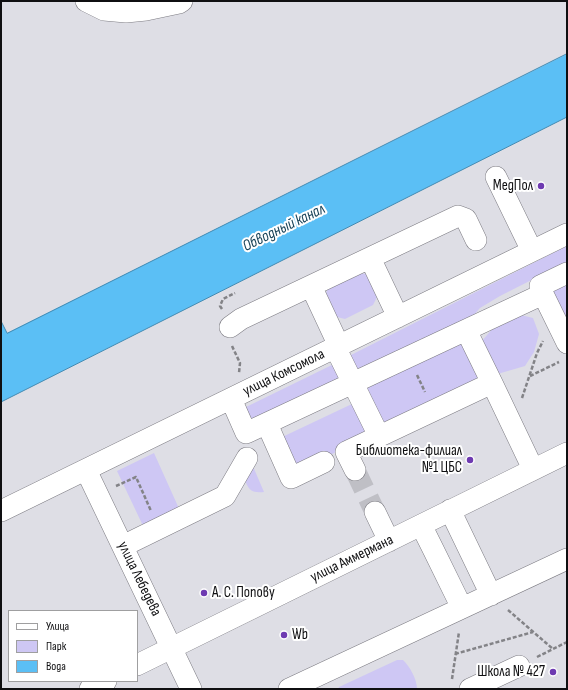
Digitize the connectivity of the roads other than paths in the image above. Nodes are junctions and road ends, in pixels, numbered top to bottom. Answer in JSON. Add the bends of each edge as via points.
{"nodes":[{"id":1,"x":86,"y":1,"type":"edge"},
{"id":2,"x":182,"y":1,"type":"edge"},
{"id":3,"x":496,"y":177,"type":"dead end"},
{"id":4,"x":567,"y":234,"type":"edge"},
{"id":5,"x":476,"y":240,"type":"dead end"},
{"id":6,"x":532,"y":251,"type":"junction"},
{"id":7,"x":370,"y":258,"type":"junction"},
{"id":8,"x":567,"y":273,"type":"edge"},
{"id":9,"x":310,"y":286,"type":"junction"},
{"id":10,"x":543,"y":294,"type":"junction"},
{"id":11,"x":398,"y":317,"type":"junction"},
{"id":12,"x":230,"y":328,"type":"dead end"},
{"id":13,"x":466,"y":330,"type":"junction"},
{"id":14,"x":337,"y":346,"type":"junction"},
{"id":15,"x":564,"y":352,"type":"edge"},
{"id":16,"x":353,"y":383,"type":"junction"},
{"id":17,"x":492,"y":383,"type":"junction"},
{"id":18,"x":231,"y":399,"type":"junction"},
{"id":19,"x":267,"y":424,"type":"junction"},
{"id":20,"x":379,"y":436,"type":"junction"},
{"id":21,"x":567,"y":453,"type":"edge"},
{"id":22,"x":247,"y":458,"type":"dead end"},
{"id":23,"x":324,"y":462,"type":"dead end"},
{"id":24,"x":533,"y":469,"type":"junction"},
{"id":25,"x":86,"y":470,"type":"junction"},
{"id":26,"x":355,"y":470,"type":"tunnel mouth"},
{"id":27,"x":450,"y":510,"type":"junction"},
{"id":28,"x":1,"y":511,"type":"edge"},
{"id":29,"x":375,"y":512,"type":"tunnel mouth"},
{"id":30,"x":422,"y":525,"type":"junction"},
{"id":31,"x":389,"y":541,"type":"junction"},
{"id":32,"x":123,"y":546,"type":"junction"},
{"id":33,"x":567,"y":558,"type":"edge"},
{"id":34,"x":491,"y":595,"type":"junction"},
{"id":35,"x":462,"y":608,"type":"junction"},
{"id":36,"x":172,"y":648,"type":"junction"},
{"id":37,"x":138,"y":665,"type":"edge"},
{"id":38,"x":519,"y":666,"type":"road end"},
{"id":39,"x":104,"y":682,"type":"edge"},
{"id":40,"x":90,"y":689,"type":"edge"},
{"id":41,"x":191,"y":689,"type":"edge"},
{"id":42,"x":289,"y":689,"type":"edge"},
{"id":43,"x":470,"y":689,"type":"edge"}],
"edges":[{"from":1,"to":2,"type":"street","via":[[104,10],[126,12]]},
{"from":3,"to":6,"type":"street"},
{"from":4,"to":6,"type":"street","name":"улица Комсомола"},
{"from":5,"to":7,"type":"street","via":[[466,219],[458,216]]},
{"from":6,"to":11,"type":"street","name":"улица Комсомола"},
{"from":7,"to":9,"type":"street"},
{"from":7,"to":11,"type":"street"},
{"from":8,"to":10,"type":"street","via":[[540,286]]},
{"from":9,"to":12,"type":"street","via":[[241,319]]},
{"from":9,"to":14,"type":"street"},
{"from":10,"to":13,"type":"street"},
{"from":10,"to":15,"type":"street","via":[[558,324]]},
{"from":11,"to":14,"type":"street","name":"улица Комсомола"},
{"from":13,"to":16,"type":"street"},
{"from":13,"to":17,"type":"street"},
{"from":14,"to":16,"type":"street"},
{"from":14,"to":18,"type":"street","name":"улица Комсомола"},
{"from":16,"to":19,"type":"street"},
{"from":16,"to":20,"type":"street"},
{"from":17,"to":20,"type":"street"},
{"from":17,"to":24,"type":"street"},
{"from":18,"to":19,"type":"street","via":[[246,433]]},
{"from":18,"to":25,"type":"street","name":"улица Комсомола"},
{"from":19,"to":23,"type":"street","via":[[292,478]]},
{"from":20,"to":26,"type":"street","via":[[346,452]]},
{"from":21,"to":24,"type":"street","name":"улица Аммермана"},
{"from":22,"to":32,"type":"street","via":[[225,496]]},
{"from":24,"to":27,"type":"street","name":"улица Аммермана"},
{"from":25,"to":28,"type":"street","name":"улица Комсомола"},
{"from":25,"to":32,"type":"street","name":"улица Лебедева"},
{"from":27,"to":30,"type":"street","name":"улица Аммермана"},
{"from":27,"to":34,"type":"street"},
{"from":29,"to":31,"type":"street"},
{"from":30,"to":31,"type":"street","name":"улица Аммермана"},
{"from":30,"to":35,"type":"street"},
{"from":31,"to":36,"type":"street","name":"улица Аммермана"},
{"from":32,"to":36,"type":"street","name":"улица Лебедева"},
{"from":33,"to":34,"type":"street"},
{"from":34,"to":35,"type":"street"},
{"from":35,"to":42,"type":"street"},
{"from":36,"to":37,"type":"street","name":"улица Аммермана"},
{"from":36,"to":41,"type":"street","name":"улица Лебедева"},
{"from":38,"to":43,"type":"street"},
{"from":39,"to":40,"type":"street"}]}
